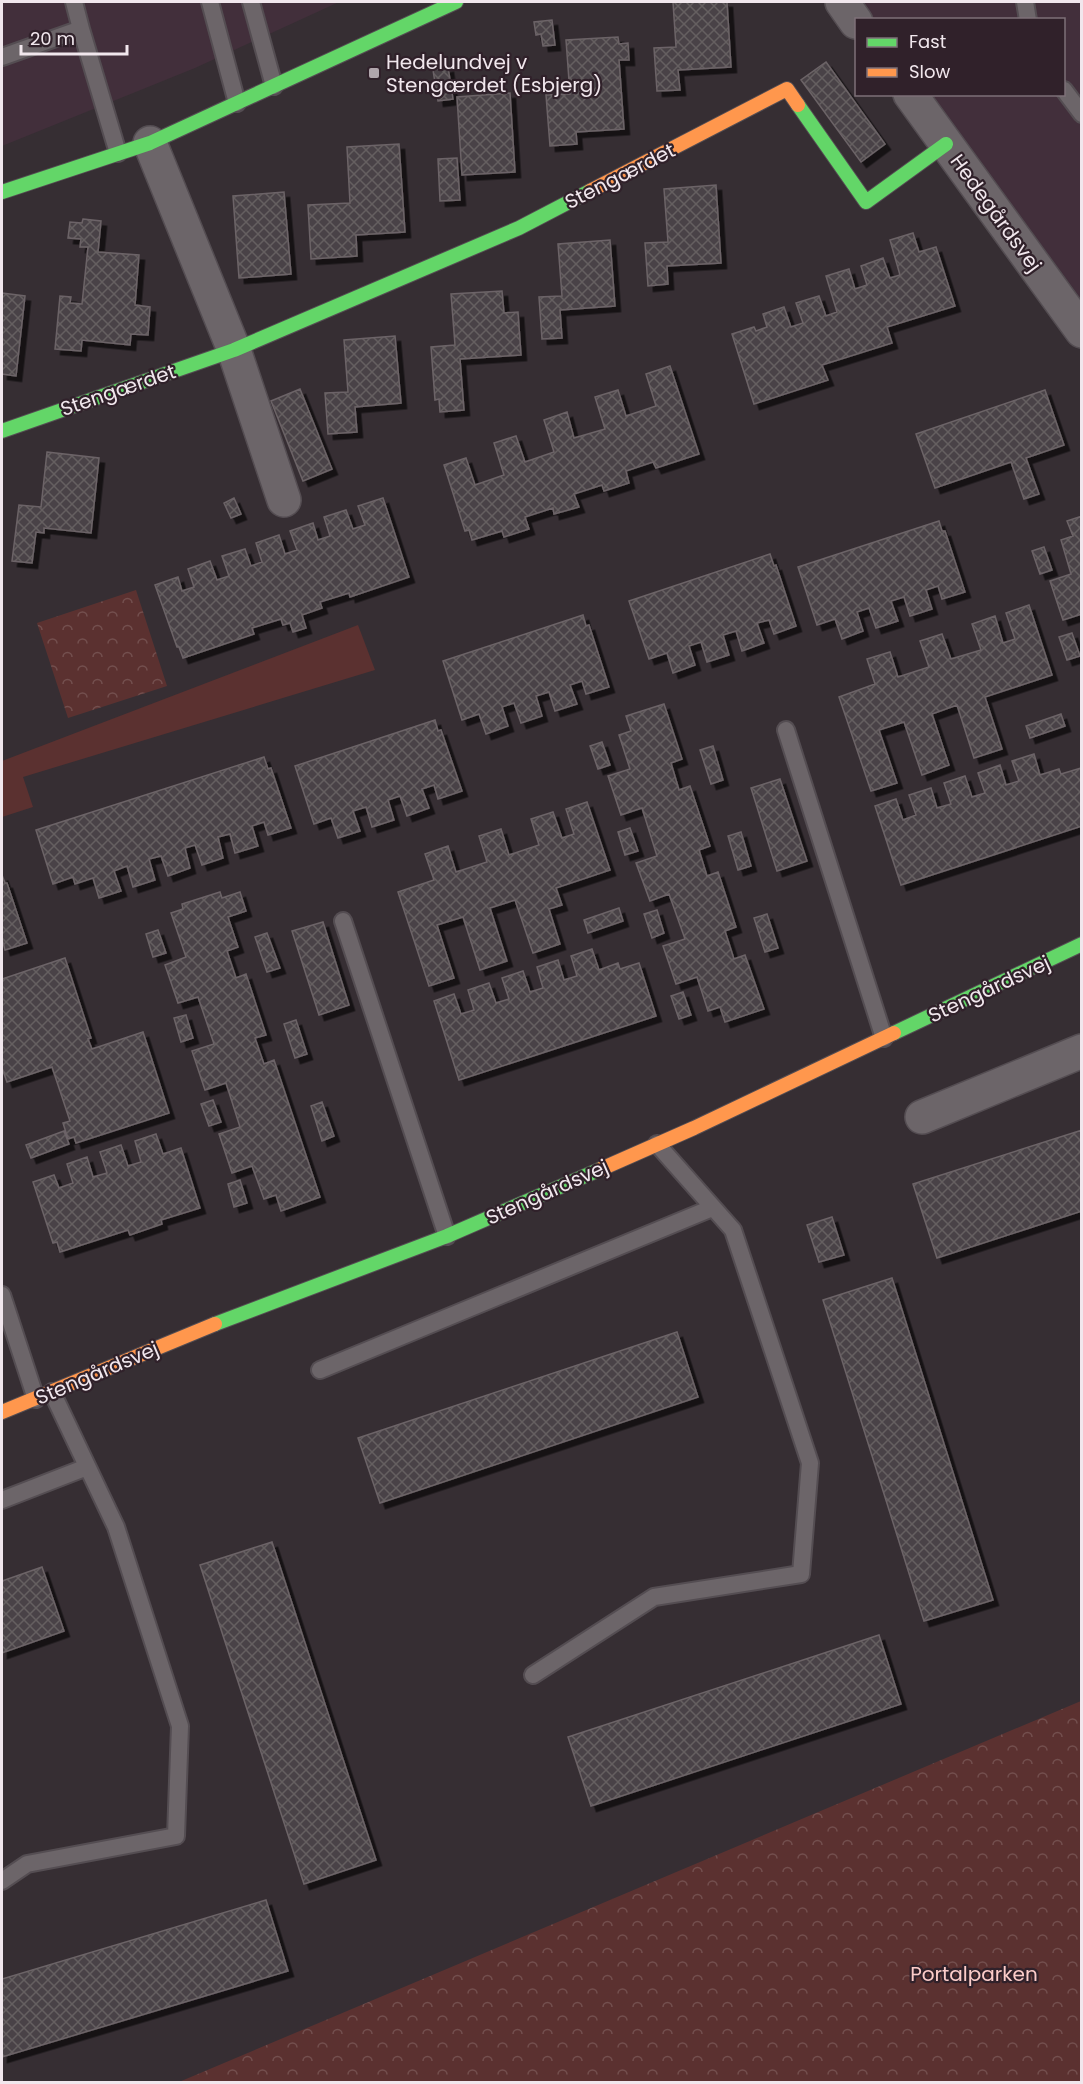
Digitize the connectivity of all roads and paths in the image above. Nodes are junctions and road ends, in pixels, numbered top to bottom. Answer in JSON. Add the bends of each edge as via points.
{"nodes":[{"id":1,"x":74,"y":2,"type":"edge"},
{"id":2,"x":210,"y":2,"type":"edge"},
{"id":3,"x":251,"y":2,"type":"edge"},
{"id":4,"x":456,"y":2,"type":"edge"},
{"id":5,"x":842,"y":2,"type":"edge"},
{"id":6,"x":1025,"y":2,"type":"edge"},
{"id":7,"x":1028,"y":18,"type":"edge"},
{"id":8,"x":855,"y":21,"type":"edge"},
{"id":9,"x":81,"y":29,"type":"junction"},
{"id":10,"x":2,"y":57,"type":"edge"},
{"id":11,"x":274,"y":86,"type":"junction"},
{"id":12,"x":1065,"y":91,"type":"edge"},
{"id":13,"x":911,"y":96,"type":"edge"},
{"id":14,"x":237,"y":103,"type":"junction"},
{"id":15,"x":1082,"y":114,"type":"edge"},
{"id":16,"x":150,"y":143,"type":"junction"},
{"id":17,"x":946,"y":144,"type":"junction"},
{"id":18,"x":118,"y":153,"type":"junction"},
{"id":19,"x":2,"y":192,"type":"edge"},
{"id":20,"x":1082,"y":331,"type":"edge"},
{"id":21,"x":234,"y":350,"type":"junction"},
{"id":22,"x":2,"y":431,"type":"edge"},
{"id":23,"x":284,"y":500,"type":"dead end"},
{"id":24,"x":786,"y":730,"type":"dead end"},
{"id":25,"x":343,"y":921,"type":"dead end"},
{"id":26,"x":1082,"y":945,"type":"edge"},
{"id":27,"x":884,"y":1038,"type":"junction"},
{"id":28,"x":1082,"y":1051,"type":"edge"},
{"id":29,"x":922,"y":1117,"type":"dead end"},
{"id":30,"x":657,"y":1144,"type":"junction"},
{"id":31,"x":712,"y":1208,"type":"junction"},
{"id":32,"x":447,"y":1236,"type":"junction"},
{"id":33,"x":2,"y":1294,"type":"edge"},
{"id":34,"x":321,"y":1370,"type":"dead end"},
{"id":35,"x":52,"y":1392,"type":"junction"},
{"id":36,"x":36,"y":1399,"type":"junction"},
{"id":37,"x":2,"y":1412,"type":"edge"},
{"id":38,"x":87,"y":1467,"type":"junction"},
{"id":39,"x":2,"y":1500,"type":"edge"},
{"id":40,"x":533,"y":1675,"type":"dead end"},
{"id":41,"x":2,"y":1881,"type":"edge"}],
"edges":[{"from":1,"to":9,"type":"lane"},
{"from":2,"to":14,"type":"lane"},
{"from":3,"to":11,"type":"lane"},
{"from":4,"to":11,"type":"street"},
{"from":5,"to":8,"type":"street"},
{"from":6,"to":7,"type":"lane"},
{"from":9,"to":10,"type":"lane"},
{"from":9,"to":18,"type":"lane"},
{"from":11,"to":14,"type":"street"},
{"from":12,"to":15,"type":"lane"},
{"from":13,"to":17,"type":"street","name":"Hedegårdsvej"},
{"from":14,"to":16,"type":"street"},
{"from":16,"to":18,"type":"street"},
{"from":16,"to":21,"type":"street"},
{"from":17,"to":20,"type":"street","name":"Hedegårdsvej"},
{"from":17,"to":21,"type":"street","name":"Stengærdet","via":[[866,202],[787,89],[519,228]]},
{"from":18,"to":19,"type":"street"},
{"from":21,"to":22,"type":"street","name":"Stengærdet"},
{"from":21,"to":23,"type":"street"},
{"from":24,"to":27,"type":"lane"},
{"from":25,"to":32,"type":"lane"},
{"from":26,"to":27,"type":"street","name":"Stengårdsvej"},
{"from":27,"to":30,"type":"street","name":"Stengårdsvej"},
{"from":28,"to":29,"type":"street"},
{"from":30,"to":31,"type":"lane"},
{"from":30,"to":32,"type":"street","name":"Stengårdsvej"},
{"from":31,"to":34,"type":"lane"},
{"from":31,"to":40,"type":"lane","via":[[734,1230],[810,1463],[801,1574],[654,1597]]},
{"from":32,"to":35,"type":"street","name":"Stengårdsvej","via":[[253,1308]]},
{"from":33,"to":36,"type":"lane"},
{"from":35,"to":36,"type":"street","name":"Stengårdsvej"},
{"from":35,"to":38,"type":"lane"},
{"from":36,"to":37,"type":"street","name":"Stengårdsvej"},
{"from":38,"to":39,"type":"lane"},
{"from":38,"to":41,"type":"lane","via":[[116,1527],[180,1726],[176,1836],[27,1864]]}]}
